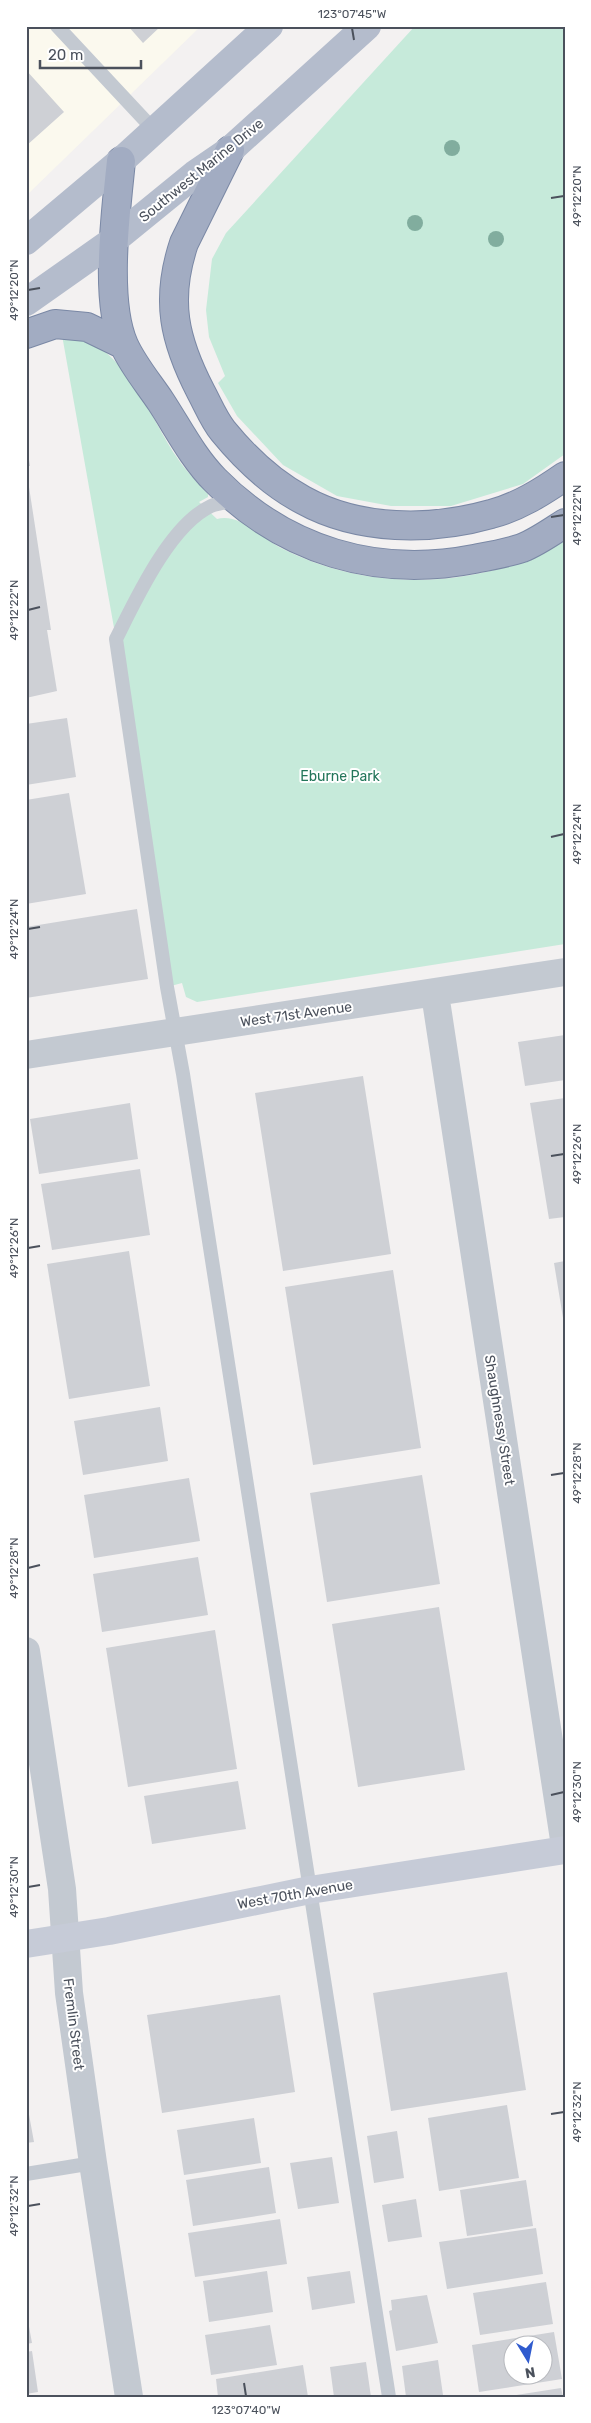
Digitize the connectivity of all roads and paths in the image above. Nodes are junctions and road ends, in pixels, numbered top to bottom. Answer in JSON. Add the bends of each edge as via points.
{"nodes":[{"id":1,"x":57,"y":26,"type":"edge"},
{"id":2,"x":269,"y":26,"type":"edge"},
{"id":3,"x":366,"y":26,"type":"edge"},
{"id":4,"x":154,"y":130,"type":"junction"},
{"id":5,"x":230,"y":150,"type":"junction"},
{"id":6,"x":121,"y":161,"type":"junction"},
{"id":7,"x":114,"y":240,"type":"junction"},
{"id":8,"x":26,"y":241,"type":"edge"},
{"id":9,"x":26,"y":302,"type":"edge"},
{"id":10,"x":26,"y":334,"type":"edge"},
{"id":11,"x":124,"y":345,"type":"junction"},
{"id":12,"x":565,"y":476,"type":"edge"},
{"id":13,"x":237,"y":500,"type":"junction"},
{"id":14,"x":565,"y":523,"type":"edge"},
{"id":15,"x":565,"y":972,"type":"edge"},
{"id":16,"x":435,"y":994,"type":"junction"},
{"id":17,"x":175,"y":1032,"type":"junction"},
{"id":18,"x":26,"y":1055,"type":"edge"},
{"id":19,"x":26,"y":1651,"type":"edge"},
{"id":20,"x":565,"y":1846,"type":"edge"},
{"id":21,"x":565,"y":1850,"type":"edge"},
{"id":22,"x":310,"y":1890,"type":"junction"},
{"id":23,"x":64,"y":1938,"type":"junction"},
{"id":24,"x":26,"y":1944,"type":"edge"},
{"id":25,"x":93,"y":2163,"type":"junction"},
{"id":26,"x":26,"y":2174,"type":"edge"},
{"id":27,"x":129,"y":2397,"type":"edge"},
{"id":28,"x":389,"y":2397,"type":"edge"}],
"edges":[{"from":1,"to":4,"type":"lane"},
{"from":2,"to":4,"type":"main road"},
{"from":3,"to":5,"type":"main road","name":"Southwest Marine Drive"},
{"from":4,"to":6,"type":"main road"},
{"from":5,"to":7,"type":"main road","name":"Southwest Marine Drive"},
{"from":5,"to":12,"type":"highway","via":[[184,243],[175,277],[173,306],[189,368],[222,430],[249,460],[303,501],[340,515],[388,524],[454,522],[493,514],[533,497]]},
{"from":6,"to":7,"type":"highway"},
{"from":6,"to":8,"type":"main road"},
{"from":7,"to":9,"type":"main road","name":"Southwest Marine Drive"},
{"from":7,"to":11,"type":"highway","via":[[115,310]]},
{"from":10,"to":11,"type":"highway","via":[[55,324],[87,327]]},
{"from":11,"to":13,"type":"highway","via":[[195,455],[214,480]]},
{"from":13,"to":14,"type":"highway","via":[[294,538],[359,561],[387,565],[422,566],[493,556],[522,548]]},
{"from":13,"to":17,"type":"lane","via":[[212,506],[195,516],[179,532],[139,592],[116,639]]},
{"from":15,"to":16,"type":"street","name":"West 71st Avenue"},
{"from":16,"to":17,"type":"street","name":"West 71st Avenue"},
{"from":16,"to":20,"type":"street","name":"Shaughnessy Street"},
{"from":17,"to":18,"type":"street","name":"West 71st Avenue"},
{"from":17,"to":22,"type":"lane"},
{"from":19,"to":23,"type":"street","name":"Fremlin Street","via":[[62,1889]]},
{"from":21,"to":22,"type":"main road","name":"West 70th Avenue"},
{"from":22,"to":23,"type":"main road","name":"West 70th Avenue"},
{"from":22,"to":28,"type":"lane"},
{"from":23,"to":24,"type":"main road","name":"West 70th Avenue"},
{"from":23,"to":25,"type":"street","name":"Fremlin Street"},
{"from":25,"to":26,"type":"lane"},
{"from":25,"to":27,"type":"street","name":"Fremlin Street"}]}
